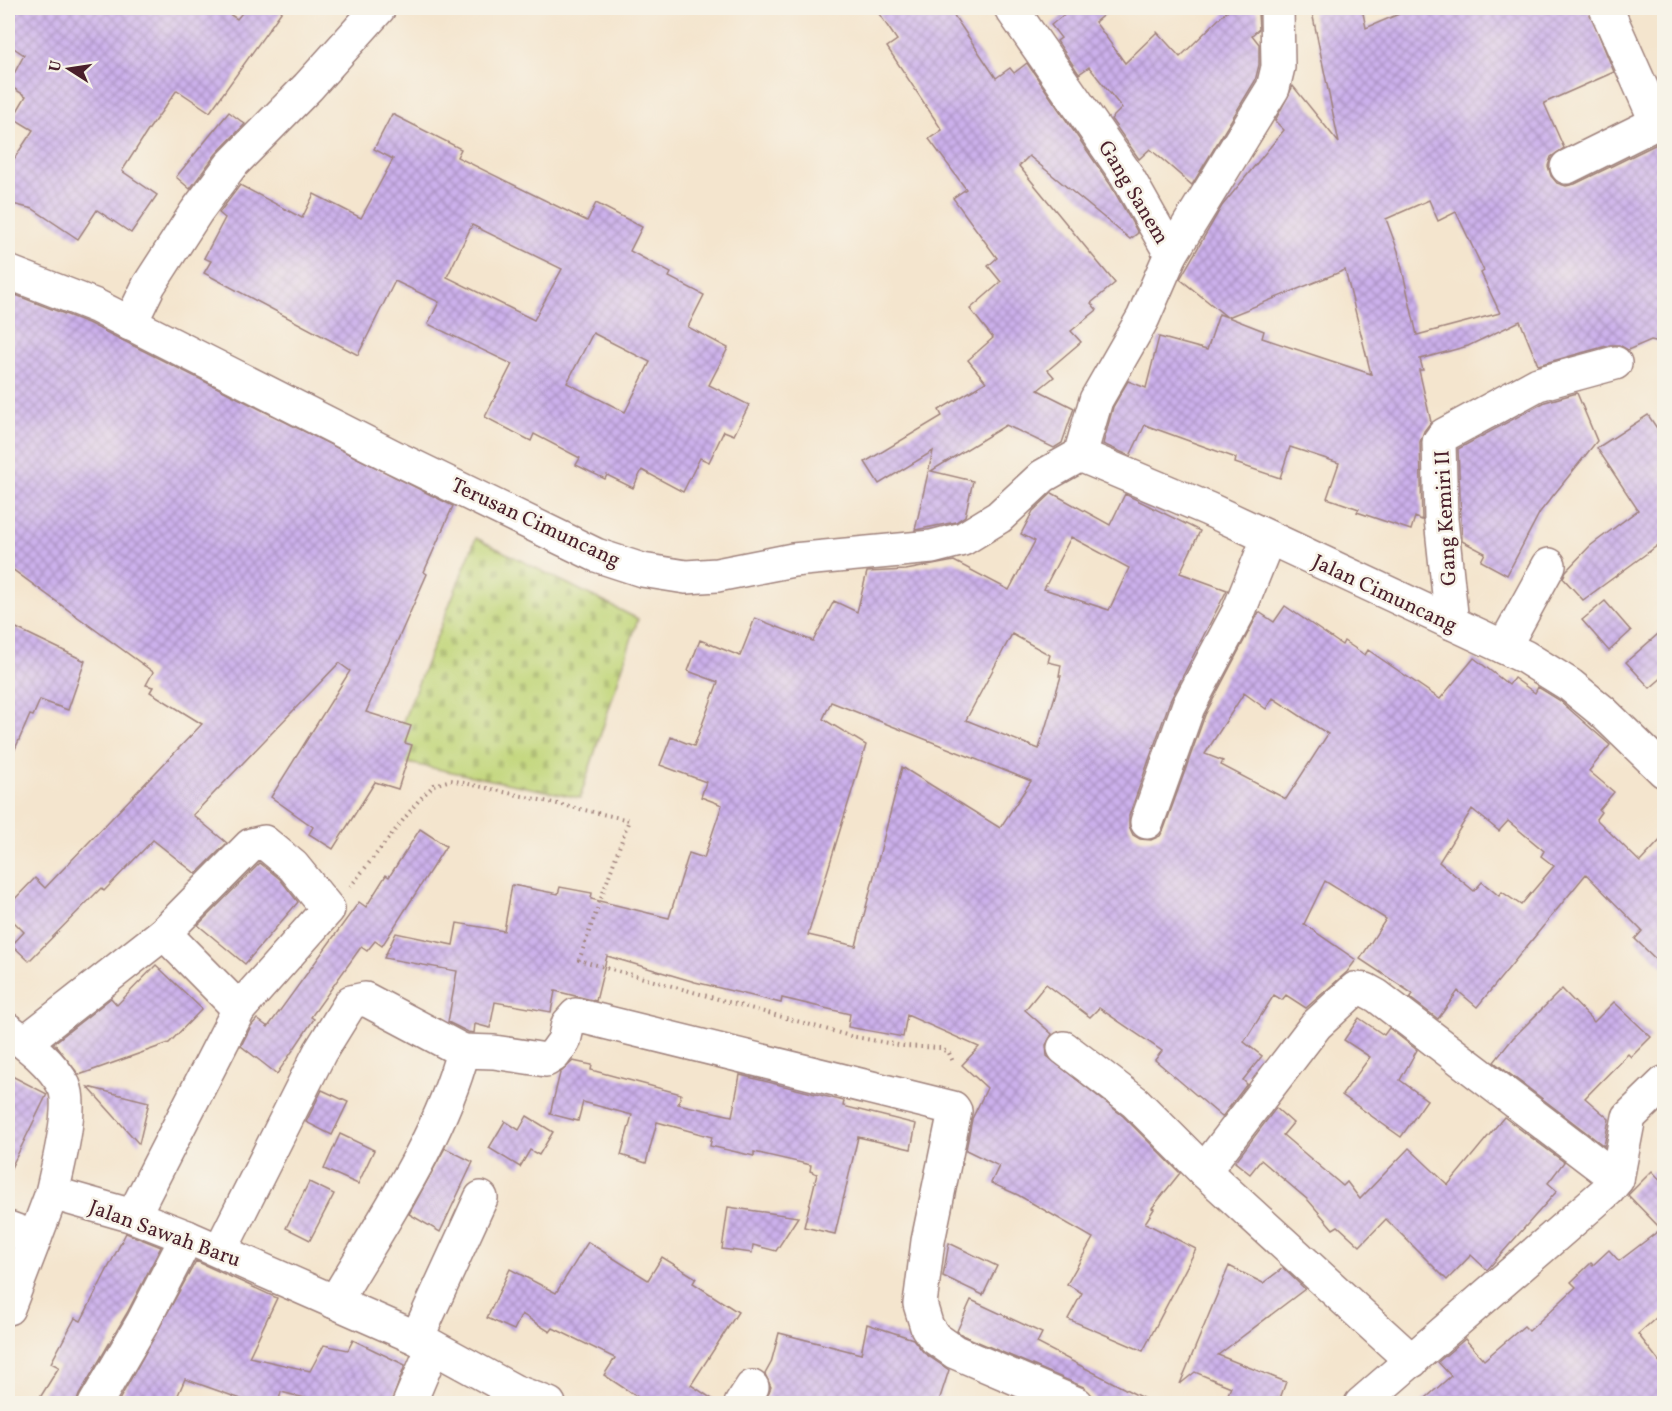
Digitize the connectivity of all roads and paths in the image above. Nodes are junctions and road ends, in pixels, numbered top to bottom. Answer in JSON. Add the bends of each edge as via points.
{"nodes":[{"id":1,"x":379,"y":8,"type":"edge"},
{"id":2,"x":1011,"y":8,"type":"edge"},
{"id":3,"x":1277,"y":8,"type":"edge"},
{"id":4,"x":1606,"y":8,"type":"edge"},
{"id":5,"x":1661,"y":121,"type":"edge"},
{"id":6,"x":1567,"y":167,"type":"dead end"},
{"id":7,"x":1171,"y":254,"type":"junction"},
{"id":8,"x":8,"y":272,"type":"edge"},
{"id":9,"x":130,"y":324,"type":"junction"},
{"id":10,"x":1615,"y":363,"type":"dead end"},
{"id":11,"x":1080,"y":455,"type":"junction"},
{"id":12,"x":1268,"y":539,"type":"junction"},
{"id":13,"x":1550,"y":565,"type":"dead end"},
{"id":14,"x":1452,"y":623,"type":"junction"},
{"id":15,"x":1504,"y":647,"type":"junction"},
{"id":16,"x":1665,"y":771,"type":"edge"},
{"id":17,"x":1147,"y":822,"type":"dead end"},
{"id":18,"x":328,"y":909,"type":"junction"},
{"id":19,"x":164,"y":933,"type":"junction"},
{"id":20,"x":239,"y":1009,"type":"junction"},
{"id":21,"x":16,"y":1036,"type":"edge"},
{"id":22,"x":1064,"y":1048,"type":"dead end"},
{"id":23,"x":463,"y":1051,"type":"junction"},
{"id":24,"x":954,"y":1064,"type":"dead end"},
{"id":25,"x":1665,"y":1083,"type":"edge"},
{"id":26,"x":1204,"y":1171,"type":"junction"},
{"id":27,"x":1617,"y":1179,"type":"junction"},
{"id":28,"x":52,"y":1193,"type":"junction"},
{"id":29,"x":481,"y":1198,"type":"dead end"},
{"id":30,"x":133,"y":1216,"type":"junction"},
{"id":31,"x":21,"y":1233,"type":"edge"},
{"id":32,"x":187,"y":1237,"type":"junction"},
{"id":33,"x":220,"y":1251,"type":"junction"},
{"id":34,"x":335,"y":1302,"type":"junction"},
{"id":35,"x":8,"y":1308,"type":"edge"},
{"id":36,"x":425,"y":1343,"type":"junction"},
{"id":37,"x":1412,"y":1361,"type":"junction"},
{"id":38,"x":513,"y":1397,"type":"edge"},
{"id":39,"x":95,"y":1404,"type":"edge"},
{"id":40,"x":409,"y":1404,"type":"edge"},
{"id":41,"x":549,"y":1404,"type":"edge"},
{"id":42,"x":1077,"y":1404,"type":"edge"},
{"id":43,"x":1361,"y":1404,"type":"edge"}],
"edges":[{"from":1,"to":9,"type":"street","via":[[231,165],[149,285]]},
{"from":2,"to":7,"type":"street","name":"Gang Sanem","via":[[1126,174]]},
{"from":3,"to":7,"type":"street","via":[[1278,67],[1273,88]]},
{"from":4,"to":5,"type":"street"},
{"from":5,"to":6,"type":"street"},
{"from":7,"to":11,"type":"street","name":"Gang Sanem","via":[[1143,318],[1096,400]]},
{"from":8,"to":9,"type":"street","name":"Terusan Cimuncang","via":[[70,295]]},
{"from":9,"to":11,"type":"street","name":"Terusan Cimuncang","via":[[596,555],[642,570],[686,577],[793,560],[932,547],[963,539],[999,517],[1043,477]]},
{"from":10,"to":14,"type":"street","name":"Gang Kemiri II","via":[[1538,384],[1444,435],[1439,442],[1441,519]]},
{"from":11,"to":12,"type":"street","name":"Jalan Cimuncang"},
{"from":12,"to":14,"type":"street","name":"Jalan Cimuncang"},
{"from":12,"to":17,"type":"street","via":[[1239,611],[1188,707]]},
{"from":13,"to":15,"type":"street"},
{"from":14,"to":15,"type":"street","name":"Jalan Cimuncang"},
{"from":15,"to":16,"type":"street","name":"Jalan Cimuncang","via":[[1570,685]]},
{"from":18,"to":19,"type":"street","via":[[293,866],[264,842],[251,845]]},
{"from":18,"to":20,"type":"street"},
{"from":18,"to":24,"type":"path","via":[[434,785],[451,780],[629,820],[579,960],[850,1036],[940,1048],[949,1053]]},
{"from":19,"to":20,"type":"street"},
{"from":19,"to":21,"type":"street"},
{"from":20,"to":30,"type":"street"},
{"from":21,"to":28,"type":"street","via":[[39,1055],[64,1088],[65,1134]]},
{"from":22,"to":26,"type":"street","via":[[1135,1102]]},
{"from":23,"to":33,"type":"street","via":[[365,999],[351,1002],[315,1062]]},
{"from":23,"to":34,"type":"street","via":[[454,1088],[435,1127]]},
{"from":23,"to":42,"type":"street","via":[[546,1060],[564,1041],[568,1024],[576,1015],[953,1108],[920,1304],[927,1327],[955,1352]]},
{"from":25,"to":27,"type":"street","via":[[1629,1118]]},
{"from":26,"to":27,"type":"street","via":[[1316,1025],[1355,989],[1377,996]]},
{"from":26,"to":37,"type":"street"},
{"from":27,"to":37,"type":"street"},
{"from":28,"to":30,"type":"street","name":"Jalan Sawah Baru"},
{"from":28,"to":31,"type":"street"},
{"from":29,"to":36,"type":"street"},
{"from":30,"to":32,"type":"street","name":"Jalan Sawah Baru"},
{"from":31,"to":35,"type":"street"},
{"from":32,"to":33,"type":"street","name":"Jalan Sawah Baru"},
{"from":32,"to":39,"type":"street"},
{"from":33,"to":34,"type":"street","name":"Jalan Sawah Baru"},
{"from":34,"to":36,"type":"street","name":"Jalan Sawah Baru"},
{"from":36,"to":38,"type":"street","name":"Jalan Sawah Baru"},
{"from":36,"to":40,"type":"street"},
{"from":37,"to":43,"type":"street"},
{"from":38,"to":41,"type":"street","name":"Jalan Sawah Baru"}]}
